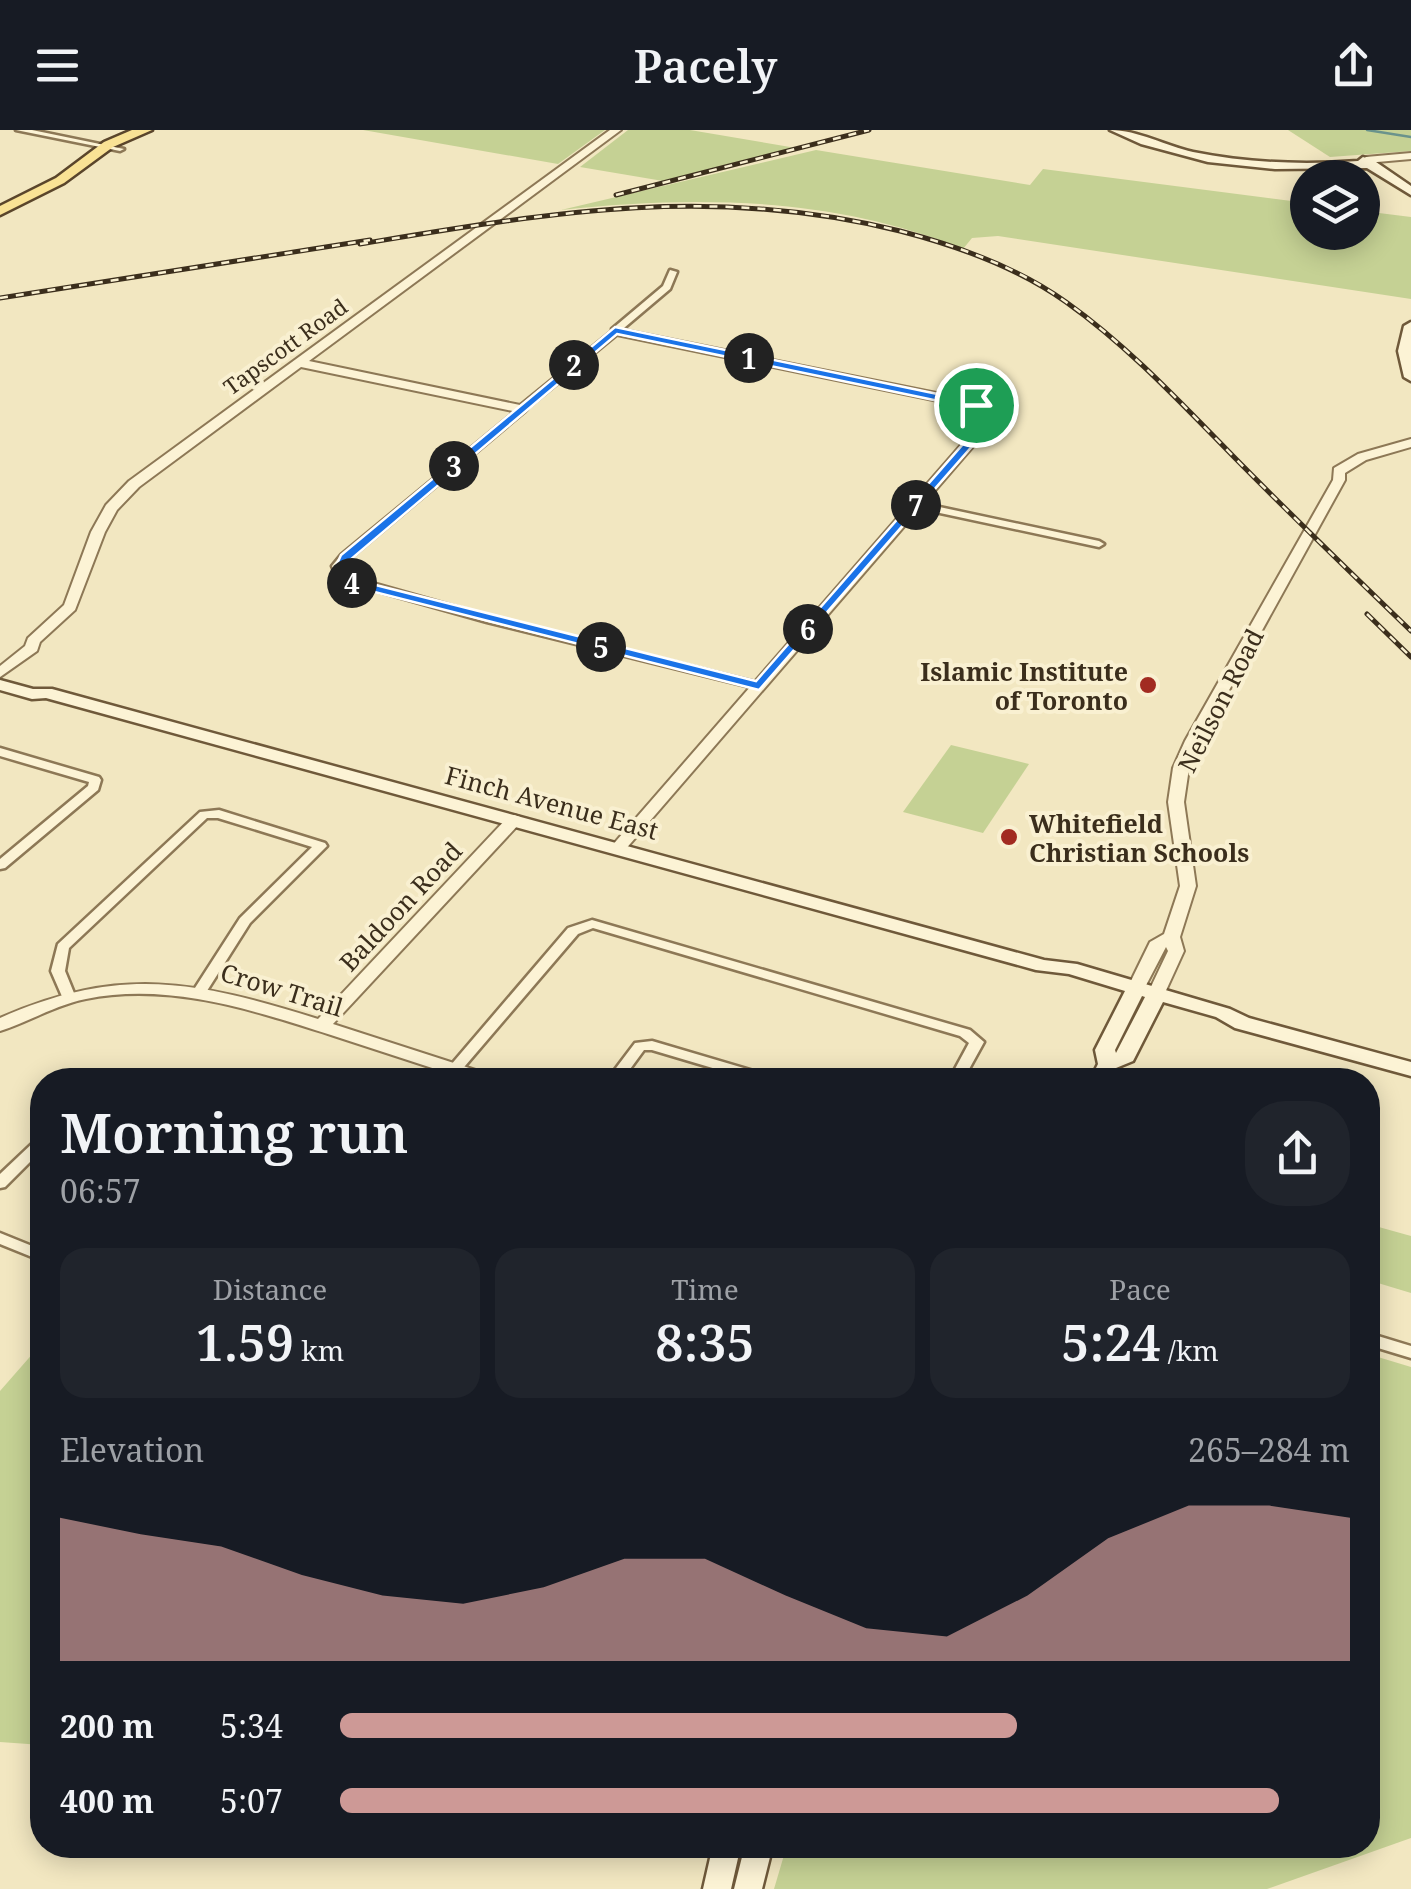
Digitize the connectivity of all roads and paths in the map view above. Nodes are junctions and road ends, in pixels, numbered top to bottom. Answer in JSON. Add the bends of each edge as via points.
{"nodes":[{"id":1,"x":20,"y":130,"type":"edge"},
{"id":2,"x":147,"y":130,"type":"edge"},
{"id":3,"x":616,"y":130,"type":"edge"},
{"id":4,"x":1116,"y":130,"type":"edge"},
{"id":5,"x":105,"y":146,"type":"junction"},
{"id":6,"x":120,"y":150,"type":"junction"},
{"id":7,"x":1411,"y":158,"type":"edge"},
{"id":8,"x":1380,"y":161,"type":"edge"},
{"id":9,"x":1290,"y":163,"type":"edge"},
{"id":10,"x":77,"y":167,"type":"junction"},
{"id":11,"x":1380,"y":173,"type":"edge"},
{"id":12,"x":1380,"y":178,"type":"edge"},
{"id":13,"x":1411,"y":191,"type":"edge"},
{"id":14,"x":1411,"y":205,"type":"edge"},
{"id":15,"x":0,"y":211,"type":"edge"},
{"id":16,"x":673,"y":272,"type":"dead end"},
{"id":17,"x":1411,"y":326,"type":"edge"},
{"id":18,"x":615,"y":330,"type":"junction"},
{"id":19,"x":300,"y":363,"type":"junction"},
{"id":20,"x":1411,"y":376,"type":"edge"},
{"id":21,"x":522,"y":409,"type":"junction"},
{"id":22,"x":1411,"y":447,"type":"edge"},
{"id":23,"x":916,"y":505,"type":"junction"},
{"id":24,"x":1099,"y":544,"type":"dead end"},
{"id":25,"x":33,"y":642,"type":"junction"},
{"id":26,"x":0,"y":658,"type":"edge"},
{"id":27,"x":0,"y":673,"type":"edge"},
{"id":28,"x":0,"y":685,"type":"edge"},
{"id":29,"x":759,"y":686,"type":"junction"},
{"id":30,"x":46,"y":692,"type":"junction"},
{"id":31,"x":0,"y":752,"type":"edge"},
{"id":32,"x":514,"y":820,"type":"junction"},
{"id":33,"x":618,"y":848,"type":"junction"},
{"id":34,"x":0,"y":865,"type":"edge"},
{"id":35,"x":200,"y":991,"type":"junction"},
{"id":36,"x":1144,"y":996,"type":"junction"},
{"id":37,"x":69,"y":998,"type":"junction"},
{"id":38,"x":0,"y":1026,"type":"edge"},
{"id":39,"x":321,"y":1026,"type":"junction"},
{"id":40,"x":433,"y":1068,"type":"edge"},
{"id":41,"x":454,"y":1068,"type":"edge"},
{"id":42,"x":623,"y":1068,"type":"edge"},
{"id":43,"x":730,"y":1068,"type":"edge"},
{"id":44,"x":963,"y":1068,"type":"edge"},
{"id":45,"x":1110,"y":1068,"type":"edge"},
{"id":46,"x":1411,"y":1069,"type":"edge"},
{"id":47,"x":30,"y":1154,"type":"edge"},
{"id":48,"x":0,"y":1183,"type":"edge"},
{"id":49,"x":0,"y":1238,"type":"edge"},
{"id":50,"x":30,"y":1251,"type":"edge"},
{"id":51,"x":1380,"y":1343,"type":"edge"},
{"id":52,"x":1411,"y":1352,"type":"edge"},
{"id":53,"x":724,"y":1858,"type":"edge"},
{"id":54,"x":756,"y":1858,"type":"edge"},
{"id":55,"x":717,"y":1889,"type":"edge"},
{"id":56,"x":748,"y":1889,"type":"edge"}],
"edges":[{"from":1,"to":5,"type":"street"},
{"from":2,"to":5,"type":"main road"},
{"from":2,"to":6,"type":"main road"},
{"from":3,"to":19,"type":"street","name":"Tapscott Road"},
{"from":4,"to":9,"type":"main road","via":[[1177,151]]},
{"from":5,"to":6,"type":"street"},
{"from":5,"to":10,"type":"main road"},
{"from":6,"to":10,"type":"main road"},
{"from":7,"to":8,"type":"street"},
{"from":10,"to":15,"type":"main road"},
{"from":11,"to":13,"type":"main road"},
{"from":12,"to":14,"type":"main road"},
{"from":16,"to":18,"type":"street","via":[[671,283]]},
{"from":17,"to":20,"type":"main road","via":[[1405,351]]},
{"from":18,"to":21,"type":"street"},
{"from":18,"to":23,"type":"street","via":[[987,412],[990,420]]},
{"from":19,"to":21,"type":"street"},
{"from":19,"to":25,"type":"street","name":"Tapscott Road","via":[[134,484],[111,508],[70,607]]},
{"from":21,"to":29,"type":"street","via":[[346,557],[337,566],[342,578]]},
{"from":22,"to":36,"type":"street","name":"Neilson Road","via":[[1340,480],[1181,768],[1176,802],[1188,886],[1172,938],[1176,950]]},
{"from":23,"to":24,"type":"street"},
{"from":23,"to":29,"type":"street"},
{"from":25,"to":26,"type":"street","name":"Tapscott Road"},
{"from":25,"to":27,"type":"street","name":"Tapscott Road"},
{"from":27,"to":30,"type":"main road","name":"Finch Avenue East"},
{"from":28,"to":30,"type":"main road","name":"Finch Avenue East"},
{"from":29,"to":33,"type":"street"},
{"from":30,"to":32,"type":"main road","name":"Finch Avenue East"},
{"from":31,"to":34,"type":"street","via":[[95,780]]},
{"from":32,"to":33,"type":"main road","name":"Finch Avenue East"},
{"from":32,"to":39,"type":"street","name":"Baldoon Road"},
{"from":33,"to":36,"type":"main road","name":"Finch Avenue East","via":[[1043,966],[1062,980]]},
{"from":35,"to":37,"type":"street","name":"Crow Trail","via":[[125,989]]},
{"from":35,"to":37,"type":"street","via":[[245,920],[321,846],[204,815],[63,947],[58,972]]},
{"from":35,"to":39,"type":"street","name":"Crow Trail"},
{"from":36,"to":45,"type":"main road","name":"Neilson Road","via":[[1126,1056]]},
{"from":36,"to":46,"type":"main road","name":"Finch Avenue East","via":[[1214,1023],[1242,1023]]},
{"from":37,"to":38,"type":"street","name":"Crow Trail"},
{"from":39,"to":40,"type":"street","name":"Crow Trail"},
{"from":41,"to":44,"type":"street","via":[[573,931],[592,924],[965,1034],[977,1042]]},
{"from":42,"to":43,"type":"street","via":[[640,1046],[652,1044]]},
{"from":47,"to":48,"type":"street"},
{"from":49,"to":50,"type":"street"},
{"from":51,"to":52,"type":"street"},
{"from":53,"to":55,"type":"main road"},
{"from":54,"to":56,"type":"main road"}]}
